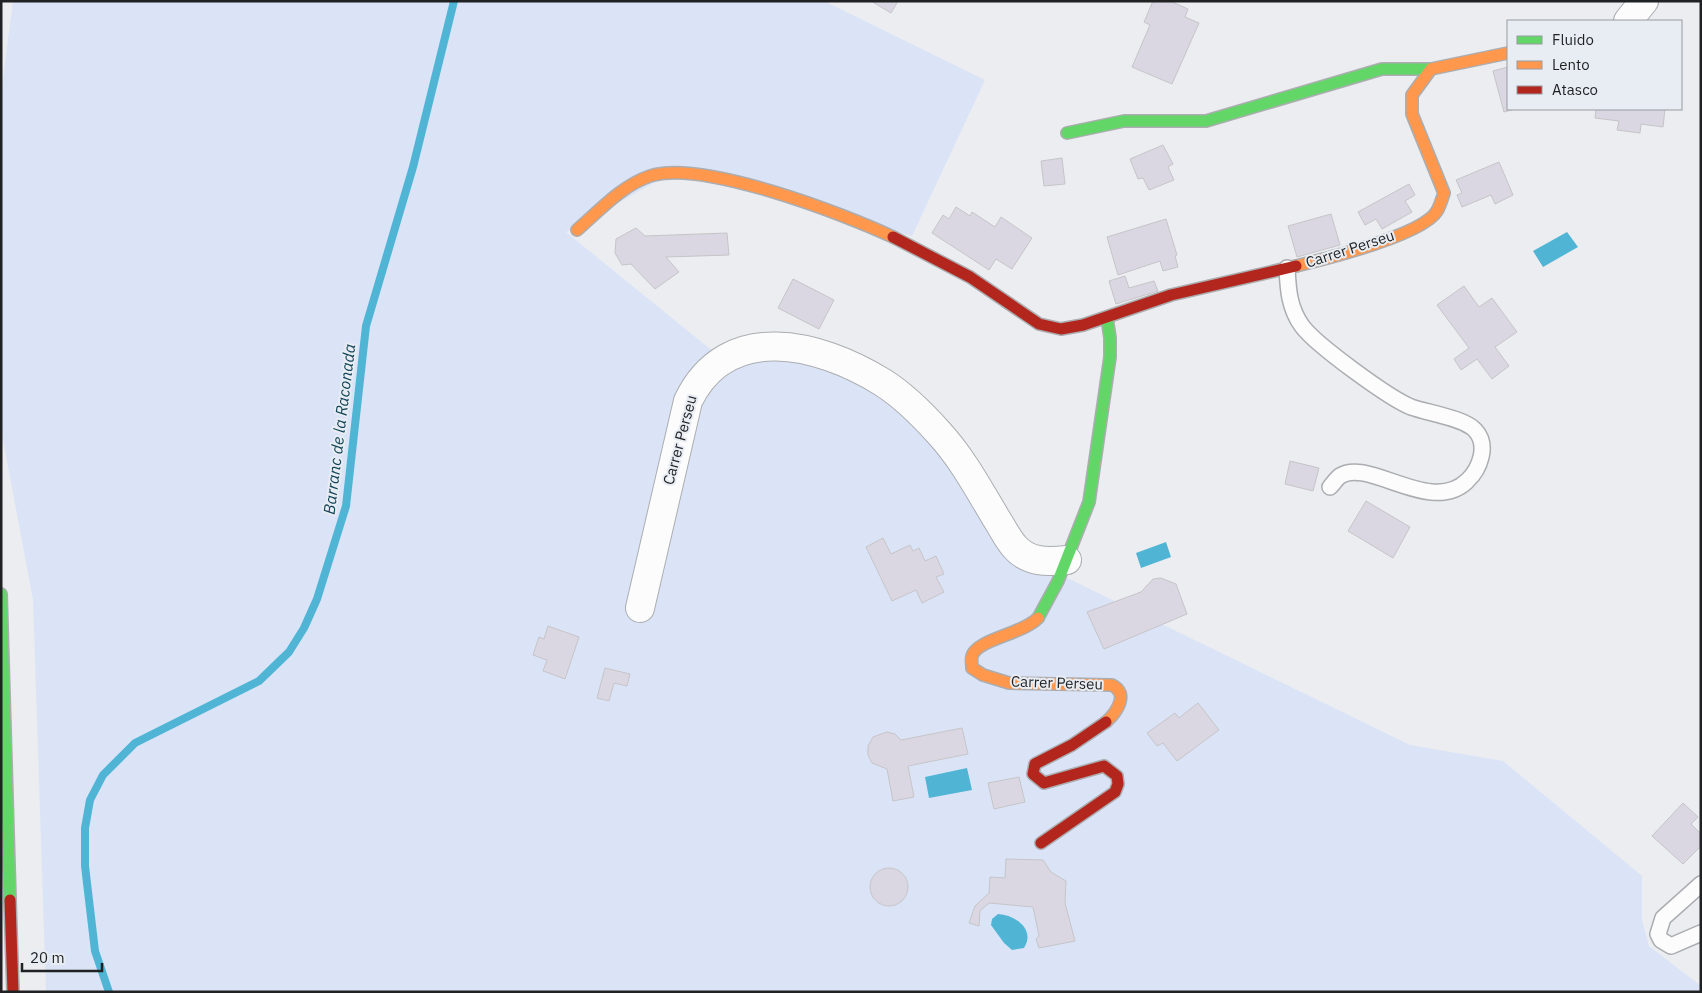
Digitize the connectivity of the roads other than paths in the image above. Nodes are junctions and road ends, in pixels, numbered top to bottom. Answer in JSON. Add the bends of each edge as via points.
{"nodes":[{"id":1,"x":1644,"y":1,"type":"edge"},
{"id":2,"x":1629,"y":20,"type":"edge"},
{"id":3,"x":1507,"y":53,"type":"edge"},
{"id":4,"x":1431,"y":69,"type":"junction"},
{"id":5,"x":1066,"y":132,"type":"dead end"},
{"id":6,"x":577,"y":230,"type":"dead end"},
{"id":7,"x":1287,"y":268,"type":"junction"},
{"id":8,"x":1107,"y":318,"type":"junction"},
{"id":9,"x":1330,"y":487,"type":"dead end"},
{"id":10,"x":1067,"y":560,"type":"junction"},
{"id":11,"x":1,"y":594,"type":"edge"},
{"id":12,"x":640,"y":608,"type":"dead end"},
{"id":13,"x":2,"y":624,"type":"edge"},
{"id":14,"x":1040,"y":843,"type":"dead end"},
{"id":15,"x":1701,"y":884,"type":"edge"},
{"id":16,"x":1701,"y":934,"type":"edge"},
{"id":17,"x":12,"y":992,"type":"edge"}],
"edges":[{"from":1,"to":2,"type":"street"},
{"from":3,"to":4,"type":"street"},
{"from":4,"to":5,"type":"street","via":[[1382,69],[1206,121],[1124,122]]},
{"from":4,"to":7,"type":"street","name":"Carrer Perseu","via":[[1412,95],[1411,103],[1412,114],[1444,193],[1438,212],[1422,225],[1345,254]]},
{"from":6,"to":8,"type":"street","name":"Carrer Perseu","via":[[648,176],[661,173],[697,176],[782,194],[839,214],[971,277],[1040,324],[1051,328],[1070,328]]},
{"from":7,"to":8,"type":"street","name":"Carrer Perseu","via":[[1171,295]]},
{"from":7,"to":9,"type":"lane","via":[[1288,297],[1302,326],[1314,338],[1389,395],[1409,406],[1464,423],[1481,439],[1480,464],[1474,474],[1465,483],[1443,493],[1352,472],[1341,476]]},
{"from":8,"to":10,"type":"street","name":"Carrer Perseu","via":[[1112,342],[1094,479],[1084,518]]},
{"from":10,"to":12,"type":"street","name":"Carrer Perseu","via":[[1039,561],[1015,547],[956,453],[922,416],[881,382],[825,356],[785,347],[757,347],[741,350],[714,366],[695,387],[688,401]]},
{"from":10,"to":14,"type":"street","name":"Carrer Perseu","via":[[1045,608],[1033,625],[1022,632],[983,643],[976,647],[971,657],[972,668],[991,679],[1041,684],[1104,684],[1116,687],[1121,694],[1118,710],[1101,726],[1035,764],[1032,772],[1034,778],[1041,782],[1104,766],[1117,776],[1118,784],[1115,792]]},
{"from":11,"to":13,"type":"street"},
{"from":13,"to":17,"type":"street"},
{"from":15,"to":16,"type":"lane","via":[[1663,918],[1658,934],[1671,946]]}]}
